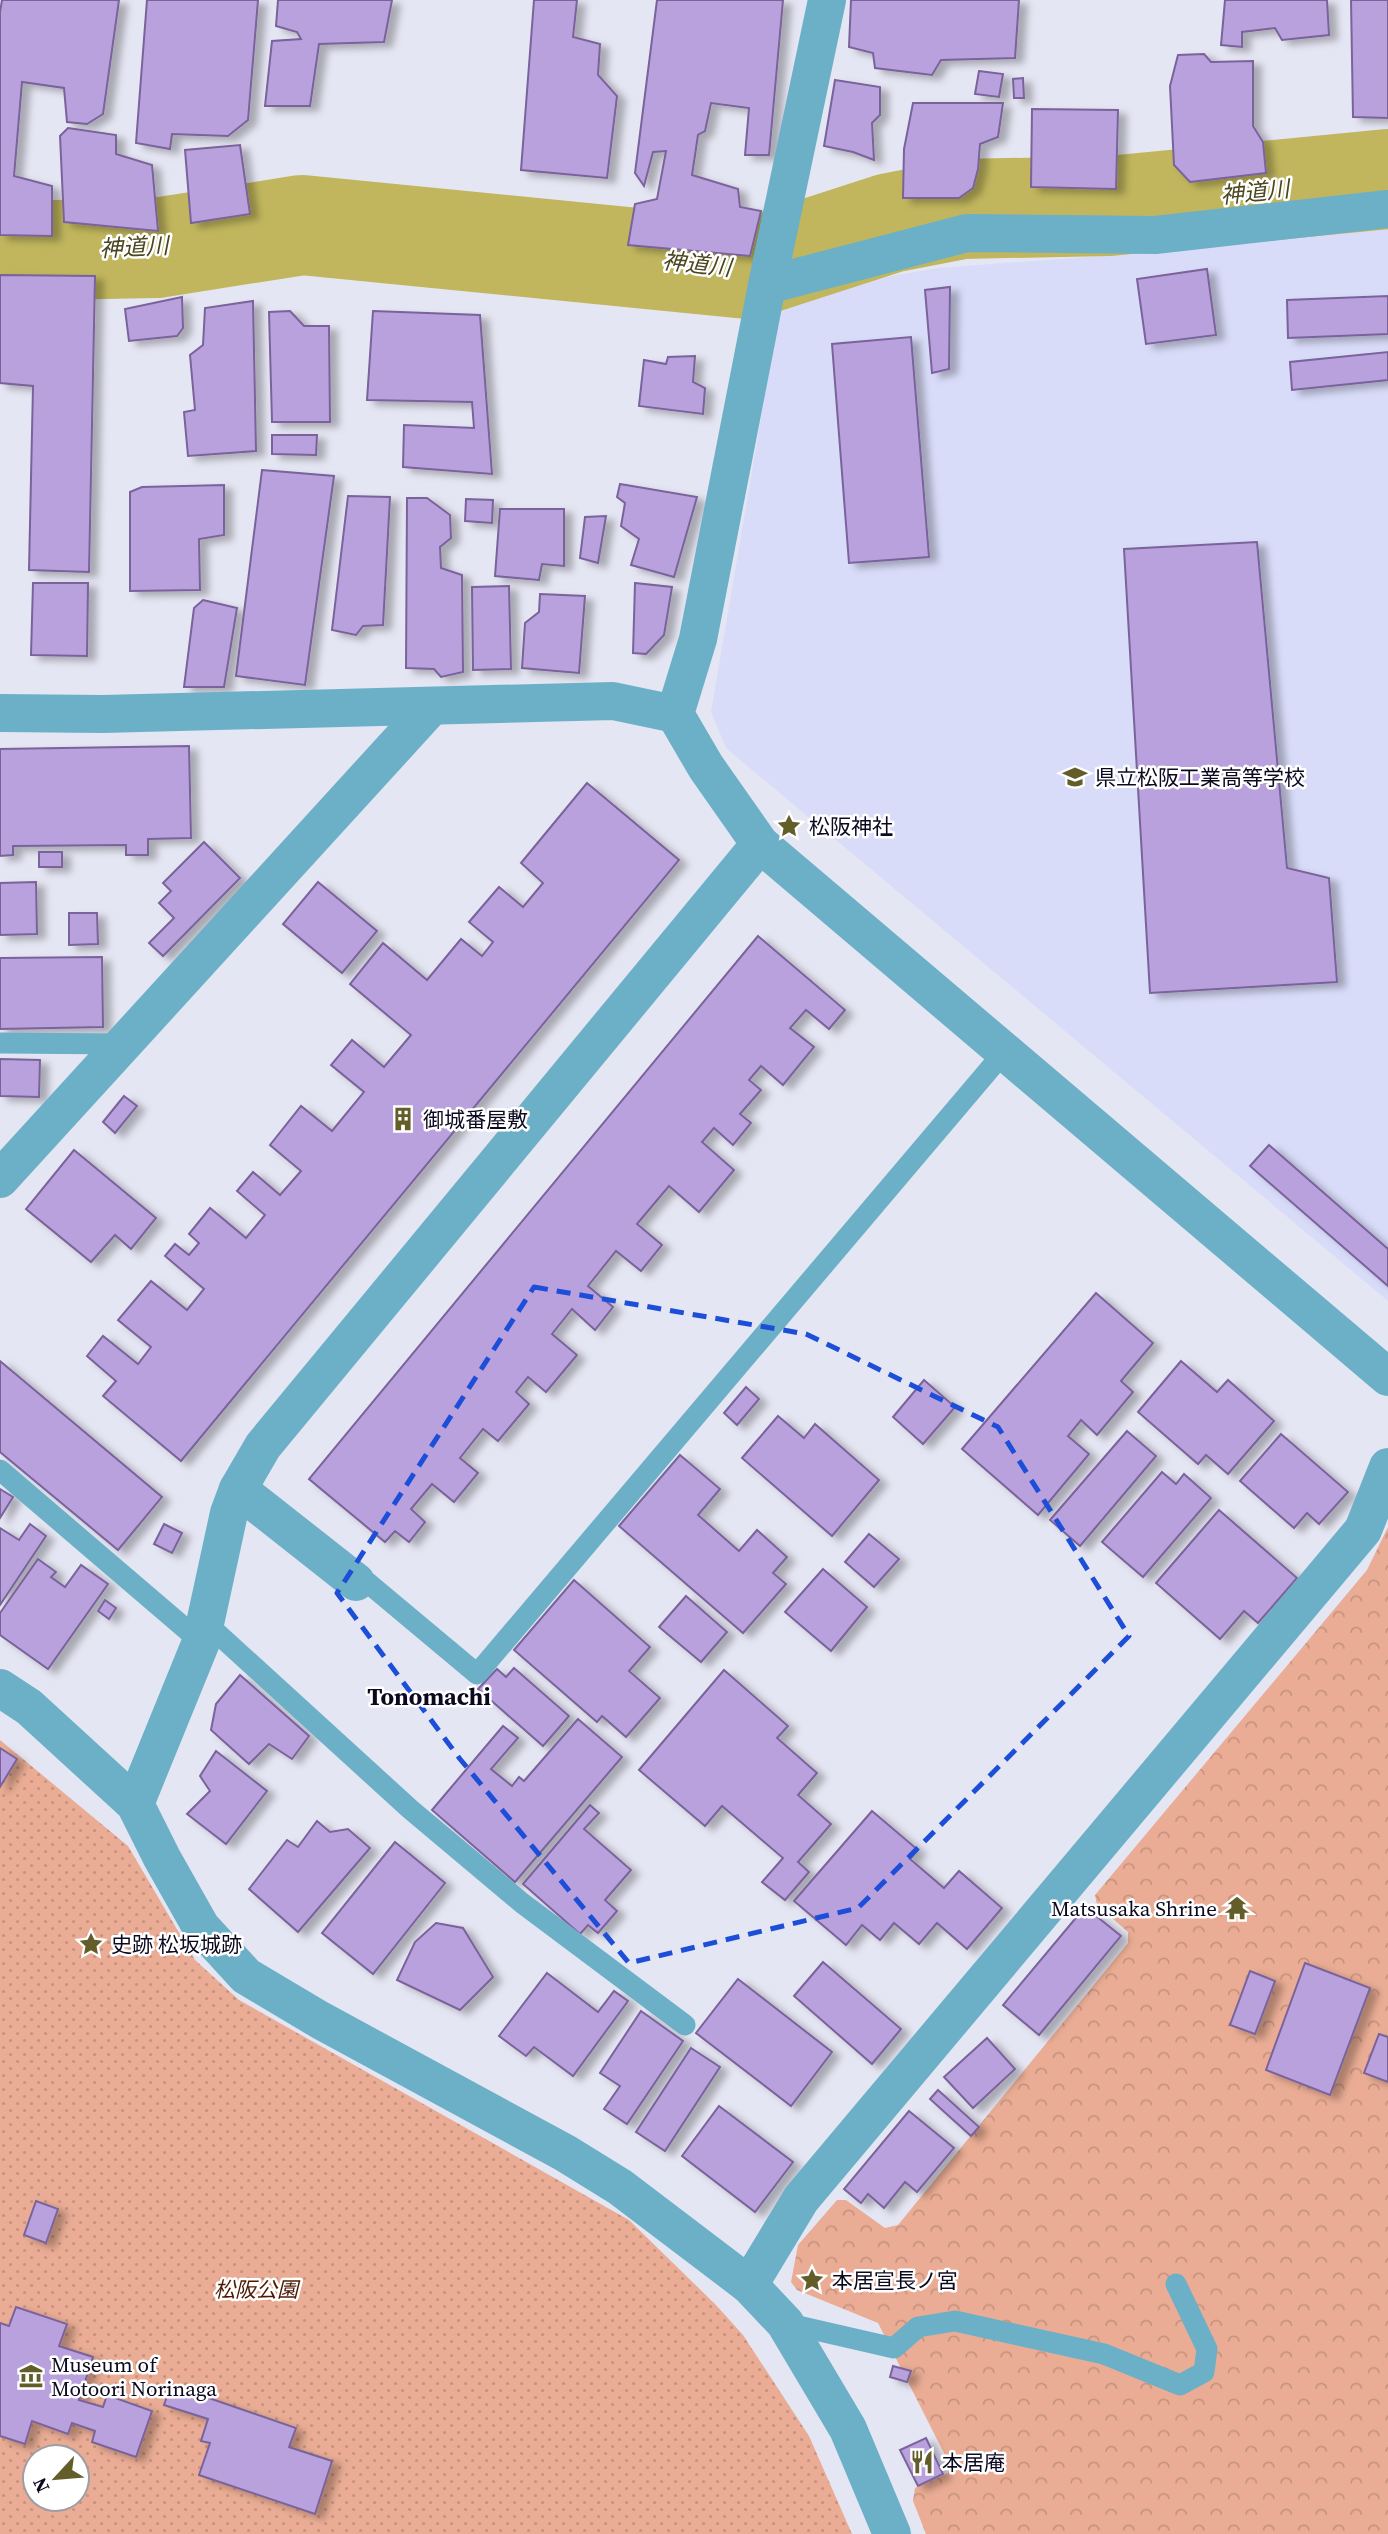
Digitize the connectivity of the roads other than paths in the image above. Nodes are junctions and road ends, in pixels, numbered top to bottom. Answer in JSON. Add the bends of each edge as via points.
{"nodes":[{"id":1,"x":827,"y":0,"type":"edge"},
{"id":2,"x":1388,"y":209,"type":"edge"},
{"id":3,"x":770,"y":270,"type":"junction"},
{"id":4,"x":431,"y":707,"type":"junction"},
{"id":5,"x":0,"y":713,"type":"edge"},
{"id":6,"x":675,"y":714,"type":"junction"},
{"id":7,"x":760,"y":844,"type":"junction"},
{"id":8,"x":0,"y":1043,"type":"edge"},
{"id":9,"x":124,"y":1044,"type":"junction"},
{"id":10,"x":1005,"y":1051,"type":"junction"},
{"id":11,"x":0,"y":1179,"type":"edge"},
{"id":12,"x":1388,"y":1377,"type":"edge"},
{"id":13,"x":1388,"y":1467,"type":"edge"},
{"id":14,"x":0,"y":1470,"type":"edge"},
{"id":15,"x":238,"y":1489,"type":"junction"},
{"id":16,"x":356,"y":1581,"type":"joint"},
{"id":17,"x":204,"y":1632,"type":"junction"},
{"id":18,"x":0,"y":1688,"type":"edge"},
{"id":19,"x":135,"y":1804,"type":"junction"},
{"id":20,"x":685,"y":2025,"type":"dead end"},
{"id":21,"x":1176,"y":2284,"type":"dead end"},
{"id":22,"x":750,"y":2285,"type":"junction"},
{"id":23,"x":786,"y":2323,"type":"junction"},
{"id":24,"x":892,"y":2534,"type":"edge"}],
"edges":[{"from":1,"to":3,"type":"street"},
{"from":2,"to":3,"type":"street","via":[[1155,235],[967,233]]},
{"from":3,"to":6,"type":"street","via":[[698,639]]},
{"from":4,"to":5,"type":"street"},
{"from":4,"to":6,"type":"street","via":[[613,701]]},
{"from":4,"to":9,"type":"street"},
{"from":6,"to":7,"type":"street"},
{"from":7,"to":10,"type":"street"},
{"from":7,"to":15,"type":"street","via":[[263,1446]]},
{"from":8,"to":9,"type":"lane"},
{"from":9,"to":11,"type":"street"},
{"from":10,"to":12,"type":"street"},
{"from":10,"to":16,"type":"lane","via":[[477,1674],[367,1582]]},
{"from":13,"to":22,"type":"street","via":[[1363,1530],[801,2199]]},
{"from":14,"to":17,"type":"lane"},
{"from":15,"to":16,"type":"street"},
{"from":15,"to":17,"type":"street"},
{"from":17,"to":19,"type":"street"},
{"from":17,"to":20,"type":"lane","via":[[522,1903]]},
{"from":18,"to":19,"type":"street","via":[[29,1707]]},
{"from":19,"to":22,"type":"street","via":[[201,1927],[246,1976],[565,2153],[620,2187]]},
{"from":21,"to":23,"type":"lane","via":[[1207,2349],[1204,2372],[1180,2385],[1104,2354],[955,2321],[918,2327],[894,2348]]},
{"from":22,"to":23,"type":"street"},
{"from":23,"to":24,"type":"street","via":[[848,2429]]}]}
